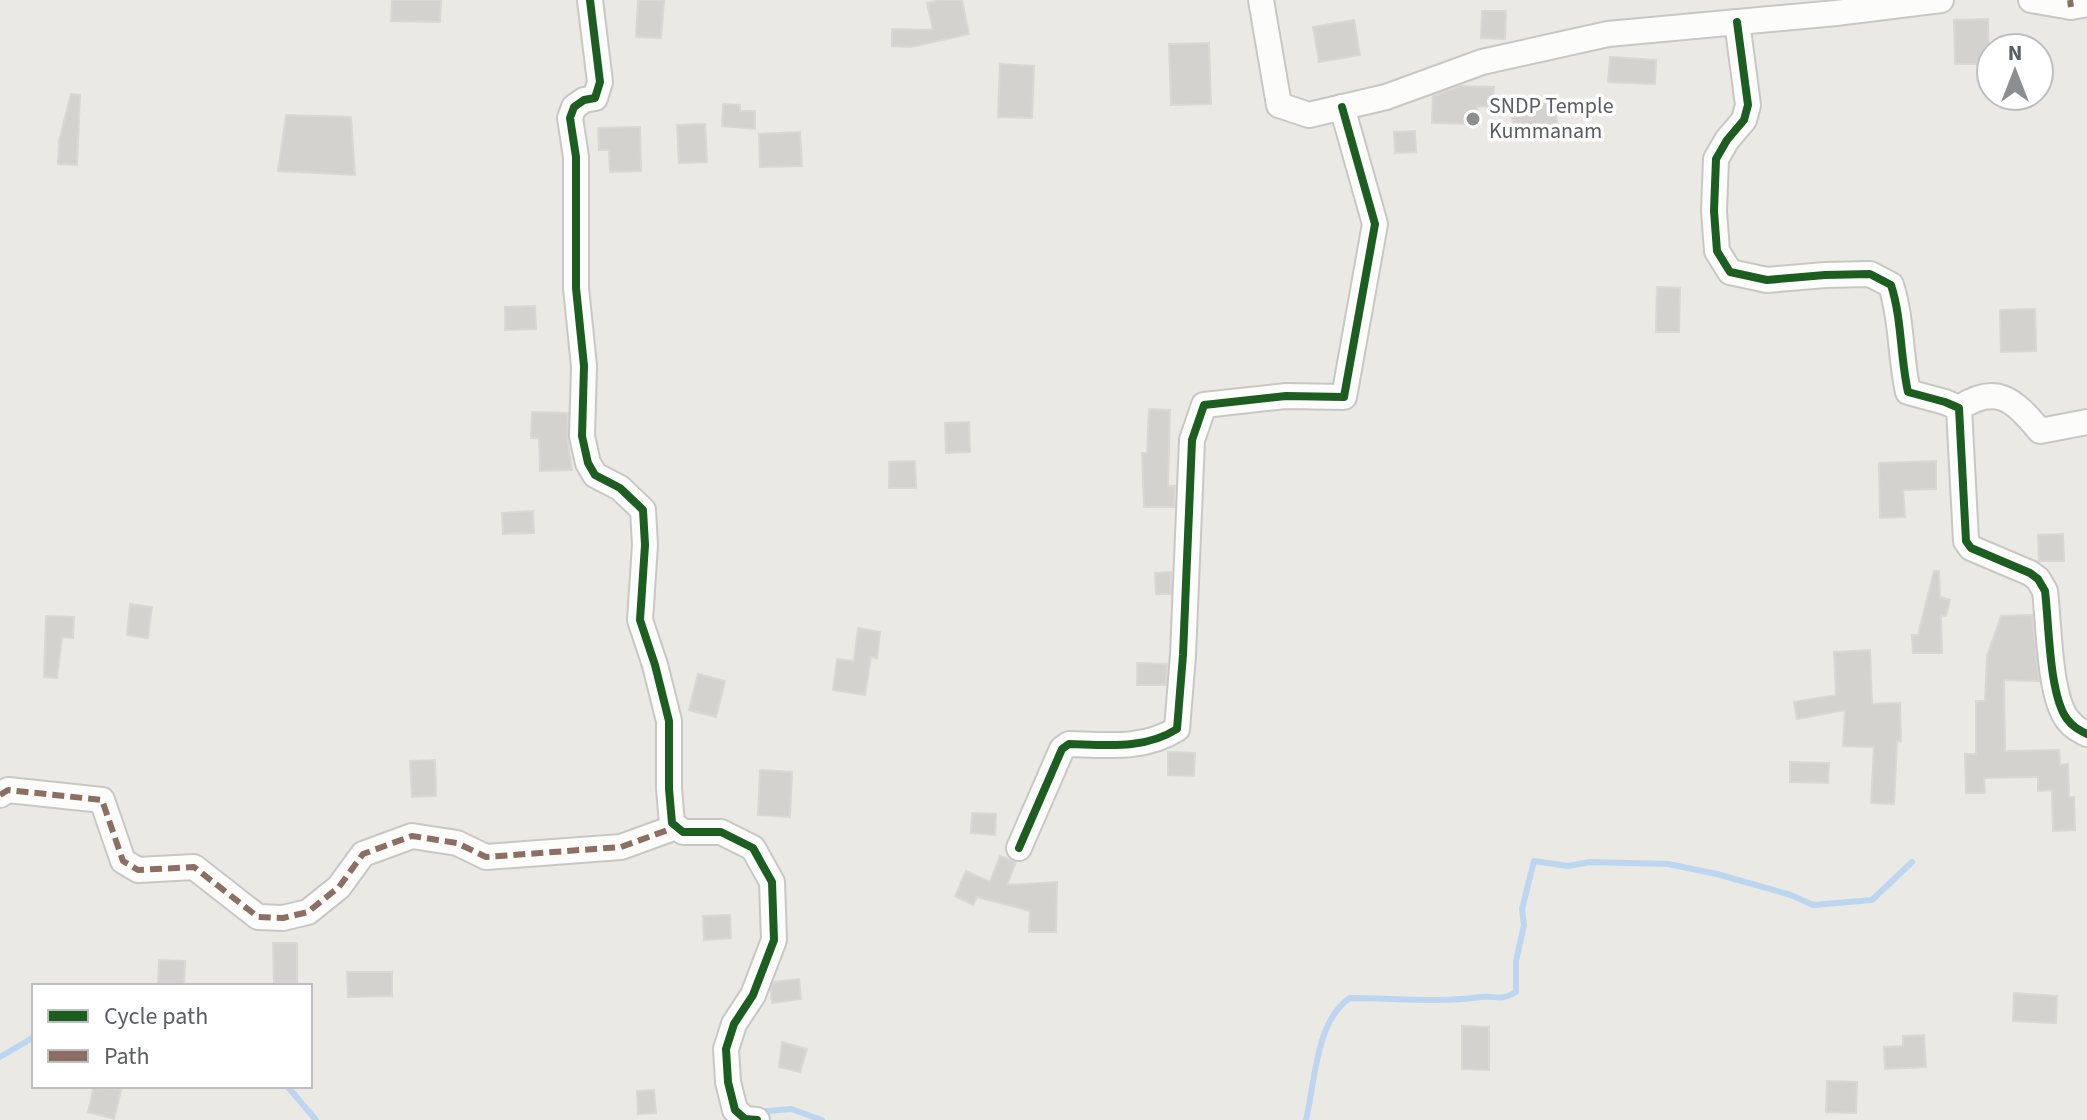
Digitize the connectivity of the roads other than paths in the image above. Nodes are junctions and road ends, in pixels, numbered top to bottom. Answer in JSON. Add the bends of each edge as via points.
{"nodes":[{"id":1,"x":590,"y":0,"type":"edge"},
{"id":2,"x":1261,"y":0,"type":"edge"},
{"id":3,"x":1941,"y":0,"type":"edge"},
{"id":4,"x":2031,"y":0,"type":"edge"},
{"id":5,"x":2076,"y":4,"type":"edge"},
{"id":6,"x":1737,"y":22,"type":"junction"},
{"id":7,"x":1342,"y":107,"type":"junction"},
{"id":8,"x":1959,"y":408,"type":"junction"},
{"id":9,"x":2087,"y":422,"type":"edge"},
{"id":10,"x":2087,"y":734,"type":"edge"},
{"id":11,"x":0,"y":795,"type":"edge"},
{"id":12,"x":676,"y":827,"type":"junction"},
{"id":13,"x":1019,"y":848,"type":"dead end"},
{"id":14,"x":740,"y":1114,"type":"edge"},
{"id":15,"x":757,"y":1120,"type":"edge"}],
"edges":[{"from":1,"to":12,"type":"street","via":[[600,82],[595,98],[574,107],[570,118],[584,366],[582,436],[595,475],[620,488],[643,510],[640,620],[669,721],[669,789]]},
{"from":2,"to":7,"type":"street","via":[[1279,105],[1309,115]]},
{"from":3,"to":6,"type":"street"},
{"from":4,"to":5,"type":"street"},
{"from":6,"to":7,"type":"street","via":[[1608,34],[1482,62]]},
{"from":6,"to":8,"type":"street","via":[[1748,105],[1744,120],[1716,159],[1717,251],[1730,272],[1767,280],[1870,274],[1891,285],[1908,392]]},
{"from":7,"to":13,"type":"street","via":[[1375,224],[1344,397],[1286,396],[1204,405],[1192,440],[1177,729],[1129,745],[1069,744],[1062,749]]},
{"from":8,"to":9,"type":"street","via":[[1978,396],[1992,395],[2018,405],[2040,431]]},
{"from":8,"to":10,"type":"street","via":[[1966,541],[2038,579],[2045,591],[2056,694],[2067,719]]},
{"from":11,"to":12,"type":"street","via":[[8,790],[102,800],[123,861],[138,870],[194,867],[258,917],[308,912],[339,887],[363,854],[412,836],[457,843],[486,857],[621,847]]},
{"from":12,"to":14,"type":"street","via":[[683,832],[721,832],[753,848],[772,882],[774,940],[726,1049],[728,1082]]},
{"from":14,"to":15,"type":"street"}]}
